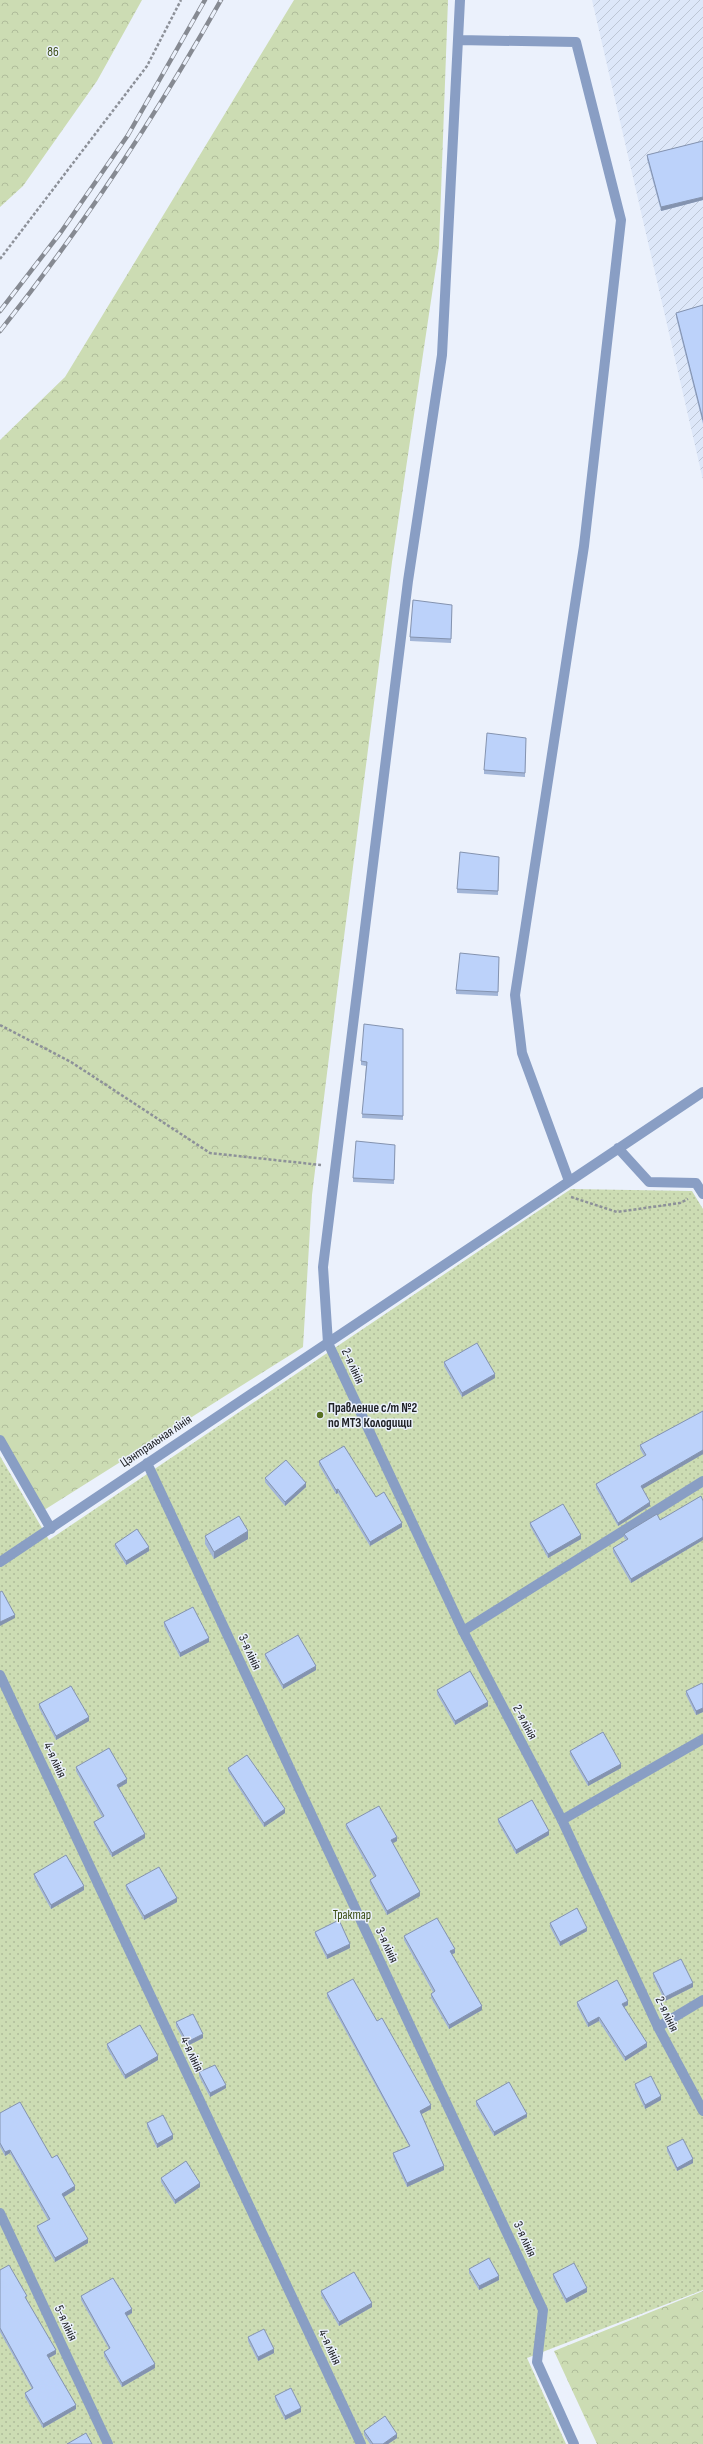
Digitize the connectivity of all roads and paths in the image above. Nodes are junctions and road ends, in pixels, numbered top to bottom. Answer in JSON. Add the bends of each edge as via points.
{"nodes":[{"id":1,"x":181,"y":0,"type":"edge"},
{"id":2,"x":460,"y":0,"type":"edge"},
{"id":3,"x":458,"y":40,"type":"junction"},
{"id":4,"x":0,"y":259,"type":"edge"},
{"id":5,"x":0,"y":1025,"type":"edge"},
{"id":6,"x":703,"y":1092,"type":"edge"},
{"id":7,"x":618,"y":1148,"type":"junction"},
{"id":8,"x":335,"y":1167,"type":"junction"},
{"id":9,"x":568,"y":1181,"type":"junction"},
{"id":10,"x":702,"y":1193,"type":"edge"},
{"id":11,"x":571,"y":1197,"type":"dead end"},
{"id":12,"x":328,"y":1343,"type":"junction"},
{"id":13,"x":0,"y":1440,"type":"edge"},
{"id":14,"x":147,"y":1463,"type":"junction"},
{"id":15,"x":703,"y":1481,"type":"edge"},
{"id":16,"x":51,"y":1529,"type":"junction"},
{"id":17,"x":0,"y":1562,"type":"edge"},
{"id":18,"x":464,"y":1631,"type":"junction"},
{"id":19,"x":0,"y":1675,"type":"edge"},
{"id":20,"x":703,"y":1739,"type":"edge"},
{"id":21,"x":562,"y":1820,"type":"junction"},
{"id":22,"x":703,"y":2000,"type":"edge"},
{"id":23,"x":658,"y":2027,"type":"junction"},
{"id":24,"x":703,"y":2111,"type":"edge"},
{"id":25,"x":0,"y":2213,"type":"edge"},
{"id":26,"x":108,"y":2444,"type":"edge"},
{"id":27,"x":361,"y":2444,"type":"edge"},
{"id":28,"x":574,"y":2444,"type":"edge"}],
"edges":[{"from":1,"to":4,"type":"path","via":[[147,66]]},
{"from":2,"to":3,"type":"street"},
{"from":3,"to":8,"type":"street","via":[[442,355],[408,581]]},
{"from":3,"to":9,"type":"street","via":[[576,42],[621,220],[584,546],[516,995],[522,1053]]},
{"from":5,"to":8,"type":"path","via":[[71,1062],[210,1153]]},
{"from":6,"to":7,"type":"street","name":"Цэнтральная лінія"},
{"from":7,"to":9,"type":"street","name":"Цэнтральная лінія"},
{"from":7,"to":10,"type":"street","via":[[649,1182],[696,1183]]},
{"from":8,"to":12,"type":"street","via":[[323,1267]]},
{"from":9,"to":12,"type":"street","name":"Цэнтральная лінія"},
{"from":10,"to":11,"type":"path","via":[[680,1203],[617,1212]]},
{"from":12,"to":14,"type":"street","name":"Цэнтральная лінія"},
{"from":12,"to":18,"type":"street","name":"2-я лінія"},
{"from":13,"to":16,"type":"street"},
{"from":14,"to":16,"type":"street","name":"Цэнтральная лінія"},
{"from":14,"to":28,"type":"street","name":"3-я лінія","via":[[543,2310],[537,2362]]},
{"from":15,"to":18,"type":"street"},
{"from":16,"to":17,"type":"street","name":"Цэнтральная лінія"},
{"from":18,"to":21,"type":"street","name":"2-я лінія"},
{"from":19,"to":27,"type":"street","name":"4-я лінія"},
{"from":20,"to":21,"type":"street"},
{"from":21,"to":23,"type":"street","name":"2-я лінія"},
{"from":22,"to":23,"type":"street"},
{"from":23,"to":24,"type":"street","name":"2-я лінія"},
{"from":25,"to":26,"type":"street","name":"5-я лінія"}]}
